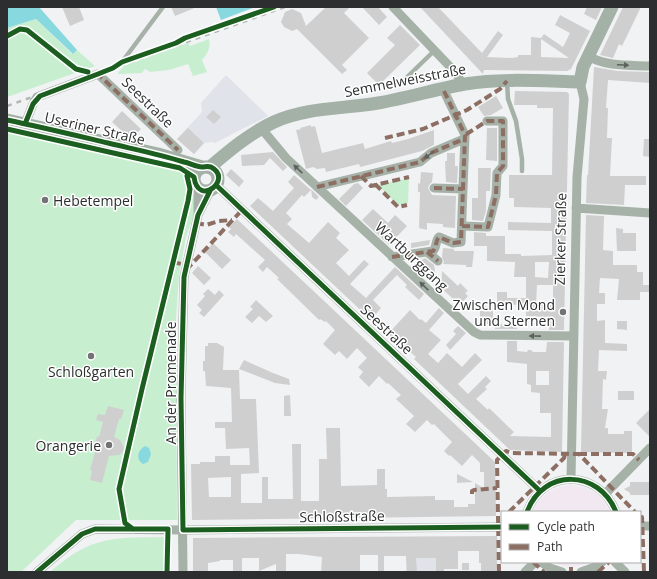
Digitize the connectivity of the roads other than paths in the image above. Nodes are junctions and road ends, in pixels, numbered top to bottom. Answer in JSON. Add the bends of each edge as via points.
{"nodes":[{"id":1,"x":163,"y":7,"type":"edge"},
{"id":2,"x":394,"y":7,"type":"edge"},
{"id":3,"x":612,"y":7,"type":"edge"},
{"id":4,"x":435,"y":50,"type":"junction"},
{"id":5,"x":593,"y":58,"type":"junction"},
{"id":6,"x":650,"y":66,"type":"edge"},
{"id":7,"x":98,"y":74,"type":"junction"},
{"id":8,"x":507,"y":80,"type":"junction"},
{"id":9,"x":402,"y":82,"type":"dead end"},
{"id":10,"x":580,"y":82,"type":"junction"},
{"id":11,"x":463,"y":84,"type":"junction"},
{"id":12,"x":444,"y":89,"type":"junction"},
{"id":13,"x":7,"y":120,"type":"edge"},
{"id":14,"x":487,"y":121,"type":"dead end"},
{"id":15,"x":25,"y":124,"type":"junction"},
{"id":16,"x":261,"y":128,"type":"junction"},
{"id":17,"x":464,"y":139,"type":"junction"},
{"id":18,"x":178,"y":155,"type":"junction"},
{"id":19,"x":522,"y":171,"type":"dead end"},
{"id":20,"x":207,"y":178,"type":"junction"},
{"id":21,"x":317,"y":187,"type":"junction"},
{"id":22,"x":434,"y":188,"type":"dead end"},
{"id":23,"x":463,"y":189,"type":"junction"},
{"id":24,"x":576,"y":208,"type":"junction"},
{"id":25,"x":650,"y":213,"type":"edge"},
{"id":26,"x":462,"y":226,"type":"junction"},
{"id":27,"x":427,"y":252,"type":"junction"},
{"id":28,"x":392,"y":257,"type":"junction"},
{"id":29,"x":438,"y":261,"type":"dead end"},
{"id":30,"x":574,"y":336,"type":"junction"},
{"id":31,"x":650,"y":448,"type":"edge"},
{"id":32,"x":571,"y":479,"type":"junction"},
{"id":33,"x":540,"y":491,"type":"junction"},
{"id":34,"x":605,"y":494,"type":"junction"},
{"id":35,"x":527,"y":511,"type":"edge"},
{"id":36,"x":616,"y":511,"type":"edge"},
{"id":37,"x":501,"y":527,"type":"edge"},
{"id":38,"x":183,"y":530,"type":"junction"},
{"id":39,"x":534,"y":563,"type":"edge"},
{"id":40,"x":542,"y":563,"type":"edge"},
{"id":41,"x":601,"y":563,"type":"edge"},
{"id":42,"x":616,"y":563,"type":"edge"},
{"id":43,"x":37,"y":572,"type":"edge"},
{"id":44,"x":183,"y":572,"type":"edge"},
{"id":45,"x":525,"y":572,"type":"edge"},
{"id":46,"x":562,"y":572,"type":"edge"},
{"id":47,"x":581,"y":572,"type":"edge"},
{"id":48,"x":625,"y":572,"type":"edge"}],
"edges":[{"from":1,"to":7,"type":"lane","via":[[122,62]]},
{"from":2,"to":4,"type":"street"},
{"from":3,"to":5,"type":"main road","name":"Zierker Straße"},
{"from":4,"to":9,"type":"lane"},
{"from":4,"to":11,"type":"street"},
{"from":5,"to":6,"type":"street","one_way":true,"via":[[608,64]]},
{"from":5,"to":10,"type":"main road","name":"Zierker Straße","via":[[583,67]]},
{"from":7,"to":15,"type":"street","via":[[37,97]]},
{"from":7,"to":18,"type":"street","name":"Seestraße"},
{"from":8,"to":10,"type":"main road","name":"Semmelweisstraße"},
{"from":8,"to":11,"type":"main road","name":"Semmelweisstraße"},
{"from":8,"to":19,"type":"lane","via":[[508,99],[516,120]]},
{"from":10,"to":24,"type":"street","name":"Zierker Straße","via":[[584,99]]},
{"from":11,"to":12,"type":"main road","name":"Semmelweisstraße"},
{"from":12,"to":16,"type":"main road","name":"Semmelweisstraße","via":[[378,103],[302,113]]},
{"from":12,"to":17,"type":"street","via":[[465,135]]},
{"from":13,"to":15,"type":"main road","name":"Useriner Straße"},
{"from":14,"to":26,"type":"street","via":[[503,121],[502,166],[497,173],[496,195],[488,226]]},
{"from":15,"to":18,"type":"main road","name":"Useriner Straße"},
{"from":16,"to":20,"type":"main road","name":"Semmelweisstraße","via":[[243,140]]},
{"from":21,"to":16,"type":"street","name":"Wartburggang","one_way":true,"via":[[286,158]]},
{"from":17,"to":21,"type":"street","one_way":true,"via":[[417,162]]},
{"from":17,"to":23,"type":"street"},
{"from":18,"to":20,"type":"main road","name":"Useriner Straße"},
{"from":20,"to":33,"type":"street","name":"Seestraße"},
{"from":20,"to":38,"type":"street","name":"An der Promenade","via":[[184,277],[181,398]]},
{"from":21,"to":28,"type":"street","name":"Wartburggang"},
{"from":22,"to":23,"type":"street"},
{"from":23,"to":26,"type":"street"},
{"from":24,"to":25,"type":"street"},
{"from":24,"to":30,"type":"street","name":"Zierker Straße"},
{"from":26,"to":27,"type":"street","via":[[461,243],[453,243],[439,237],[436,248]]},
{"from":27,"to":28,"type":"street"},
{"from":27,"to":29,"type":"street"},
{"from":30,"to":28,"type":"street","name":"Wartburggang","one_way":true,"via":[[480,335]]},
{"from":30,"to":32,"type":"street","name":"Zierker Straße"},
{"from":31,"to":34,"type":"street"},
{"from":32,"to":33,"type":"street","via":[[551,484]]},
{"from":32,"to":34,"type":"street","via":[[586,482]]},
{"from":33,"to":35,"type":"street"},
{"from":34,"to":36,"type":"street"},
{"from":37,"to":38,"type":"street","name":"Schloßstraße"},
{"from":38,"to":43,"type":"street","name":"Schloßstraße","via":[[95,529],[82,534]]},
{"from":38,"to":44,"type":"street","name":"An der Promenade"},
{"from":39,"to":45,"type":"street"},
{"from":40,"to":46,"type":"street"},
{"from":41,"to":47,"type":"street"},
{"from":42,"to":48,"type":"street"}]}
